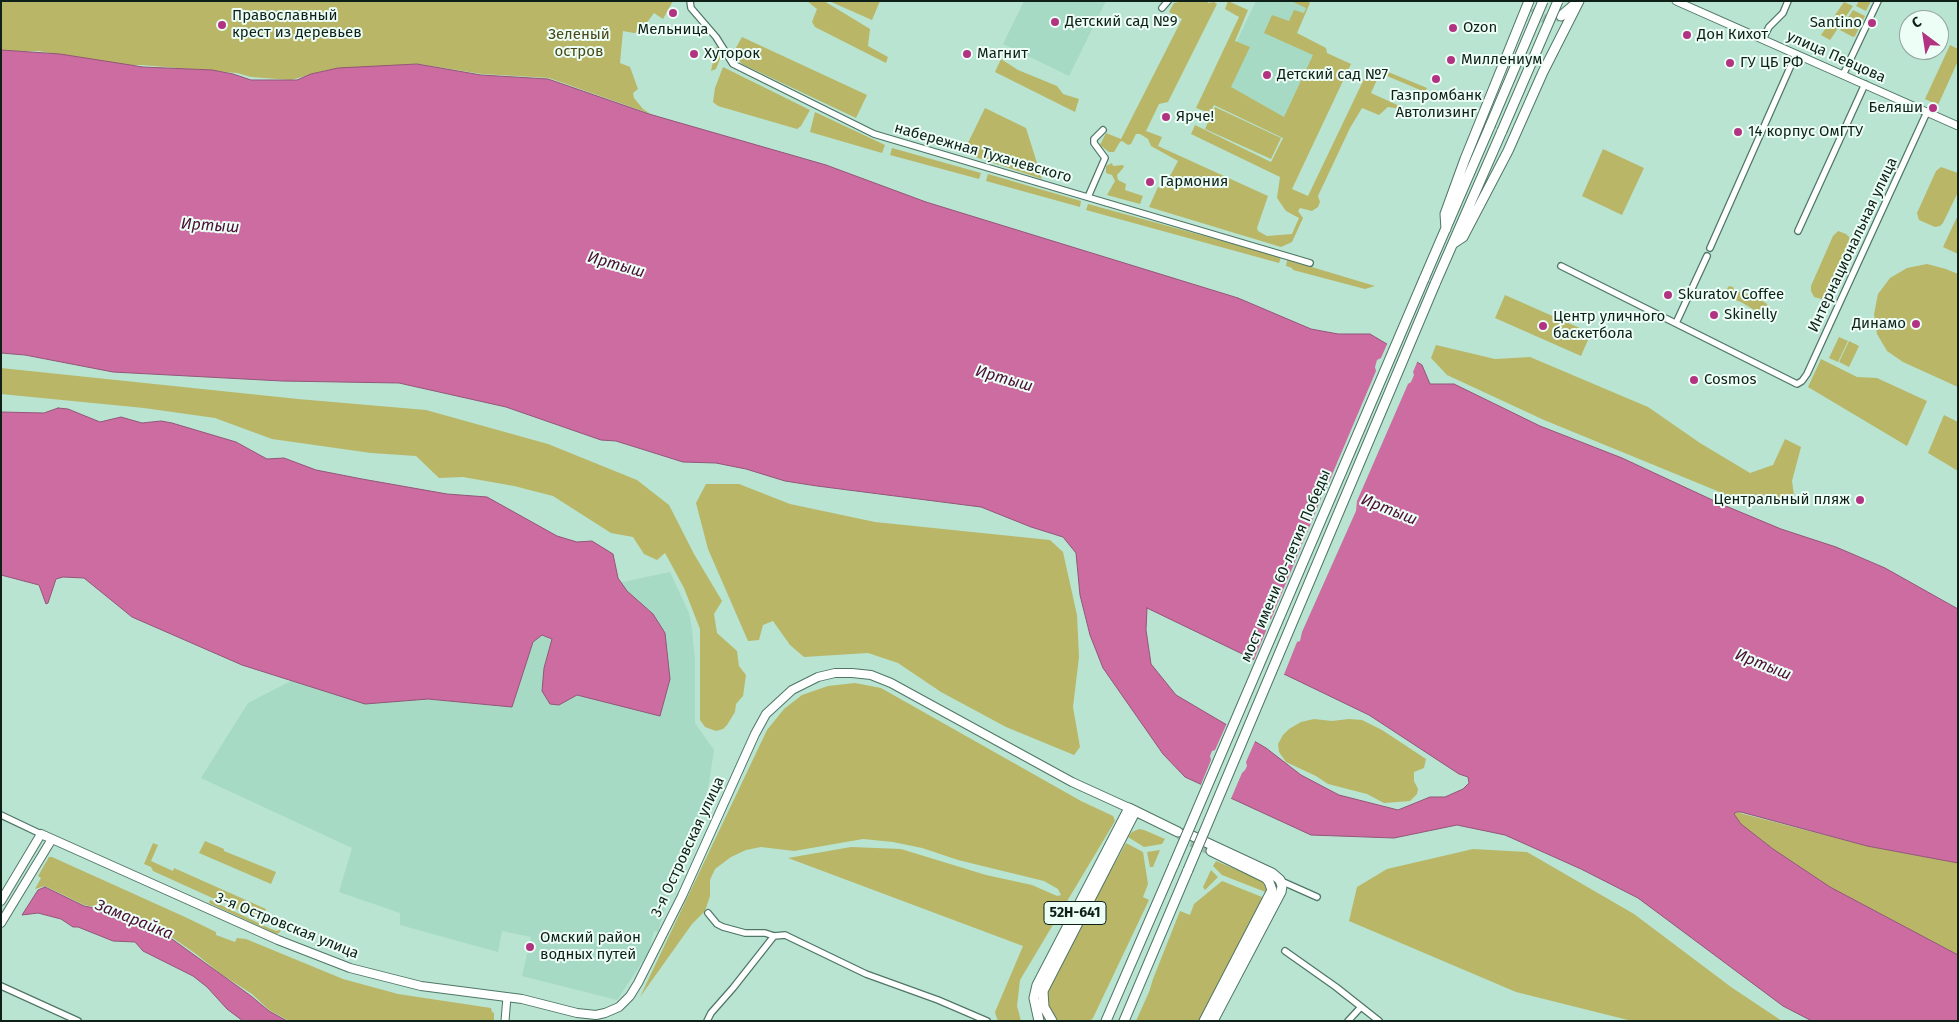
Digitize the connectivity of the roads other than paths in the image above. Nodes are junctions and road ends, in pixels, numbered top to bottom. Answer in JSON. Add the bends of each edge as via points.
{"nodes":[{"id":1,"x":690,"y":1,"type":"edge"},
{"id":2,"x":1168,"y":1,"type":"edge"},
{"id":3,"x":1543,"y":1,"type":"edge"},
{"id":4,"x":1558,"y":1,"type":"edge"},
{"id":5,"x":1579,"y":1,"type":"edge"},
{"id":6,"x":1676,"y":1,"type":"edge"},
{"id":7,"x":1788,"y":1,"type":"edge"},
{"id":8,"x":1878,"y":1,"type":"edge"},
{"id":9,"x":1532,"y":4,"type":"edge"},
{"id":10,"x":1162,"y":8,"type":"dead end"},
{"id":11,"x":1561,"y":16,"type":"tunnel mouth"},
{"id":12,"x":1763,"y":39,"type":"junction"},
{"id":13,"x":1796,"y":54,"type":"junction"},
{"id":14,"x":1843,"y":75,"type":"junction"},
{"id":15,"x":1865,"y":84,"type":"junction"},
{"id":16,"x":1928,"y":112,"type":"junction"},
{"id":17,"x":1958,"y":126,"type":"edge"},
{"id":18,"x":1103,"y":130,"type":"dead end"},
{"id":19,"x":1088,"y":197,"type":"junction"},
{"id":20,"x":1446,"y":228,"type":"junction"},
{"id":21,"x":1798,"y":231,"type":"dead end"},
{"id":22,"x":1454,"y":243,"type":"junction"},
{"id":23,"x":1710,"y":248,"type":"dead end"},
{"id":24,"x":1707,"y":256,"type":"dead end"},
{"id":25,"x":1310,"y":263,"type":"dead end"},
{"id":26,"x":1561,"y":266,"type":"dead end"},
{"id":27,"x":1676,"y":323,"type":"junction"},
{"id":28,"x":1132,"y":810,"type":"junction"},
{"id":29,"x":1,"y":814,"type":"edge"},
{"id":30,"x":41,"y":834,"type":"junction"},
{"id":31,"x":52,"y":839,"type":"junction"},
{"id":32,"x":1211,"y":851,"type":"tunnel mouth"},
{"id":33,"x":1280,"y":880,"type":"junction"},
{"id":34,"x":1317,"y":897,"type":"dead end"},
{"id":35,"x":1,"y":901,"type":"edge"},
{"id":36,"x":708,"y":913,"type":"dead end"},
{"id":37,"x":1,"y":923,"type":"edge"},
{"id":38,"x":774,"y":936,"type":"junction"},
{"id":39,"x":1284,"y":951,"type":"dead end"},
{"id":40,"x":1,"y":986,"type":"edge"},
{"id":41,"x":507,"y":997,"type":"junction"},
{"id":42,"x":1361,"y":1008,"type":"junction"},
{"id":43,"x":1108,"y":1018,"type":"edge"},
{"id":44,"x":78,"y":1021,"type":"edge"},
{"id":45,"x":505,"y":1021,"type":"edge"},
{"id":46,"x":707,"y":1021,"type":"edge"},
{"id":47,"x":987,"y":1021,"type":"edge"},
{"id":48,"x":1039,"y":1021,"type":"edge"},
{"id":49,"x":1052,"y":1021,"type":"edge"},
{"id":50,"x":1099,"y":1021,"type":"edge"},
{"id":51,"x":1124,"y":1021,"type":"edge"},
{"id":52,"x":1204,"y":1021,"type":"edge"},
{"id":53,"x":1213,"y":1021,"type":"edge"},
{"id":54,"x":1348,"y":1021,"type":"edge"},
{"id":55,"x":1379,"y":1021,"type":"edge"}],
"edges":[{"from":1,"to":19,"type":"street","name":"набережная Тухачевского","via":[[691,8],[716,37],[733,64],[752,74],[874,134]]},
{"from":2,"to":10,"type":"street"},
{"from":3,"to":20,"type":"main road","name":"мост имени 60-летия Победы","bridge":true},
{"from":4,"to":22,"type":"main road","bridge":true},
{"from":5,"to":11,"type":"main road"},
{"from":5,"to":22,"type":"main road","via":[[1562,31],[1508,152],[1463,237]]},
{"from":6,"to":12,"type":"street","name":"улица Певцова"},
{"from":7,"to":12,"type":"street"},
{"from":8,"to":14,"type":"street"},
{"from":9,"to":20,"type":"main road","via":[[1465,159],[1445,214]]},
{"from":12,"to":13,"type":"street","name":"улица Певцова"},
{"from":13,"to":14,"type":"street","name":"улица Певцова"},
{"from":13,"to":23,"type":"street"},
{"from":14,"to":15,"type":"street","name":"улица Певцова"},
{"from":15,"to":16,"type":"street","name":"улица Певцова"},
{"from":15,"to":21,"type":"street"},
{"from":16,"to":17,"type":"street","name":"улица Певцова"},
{"from":16,"to":27,"type":"street","name":"Интернациональная улица","via":[[1802,381],[1797,384]]},
{"from":18,"to":19,"type":"street","via":[[1094,143],[1105,158]]},
{"from":19,"to":25,"type":"street","name":"набережная Тухачевского"},
{"from":20,"to":43,"type":"main road","name":"мост имени 60-летия Победы","bridge":true},
{"from":22,"to":51,"type":"main road","name":"мост имени 60-летия Победы","bridge":true},
{"from":24,"to":27,"type":"street"},
{"from":26,"to":27,"type":"street"},
{"from":28,"to":33,"type":"main road","via":[[1272,873]]},
{"from":28,"to":41,"type":"main road","name":"3-я Островская улица","via":[[1072,782],[891,683],[852,672],[818,678],[792,690],[766,714],[678,904],[625,1002],[605,1014],[587,1015]]},
{"from":28,"to":48,"type":"main road","number":"52Н-641","via":[[1037,985],[1034,998]]},
{"from":28,"to":49,"type":"main road","number":"52Н-641","via":[[1043,991],[1044,1007]]},
{"from":29,"to":30,"type":"street","name":"3-я Островская улица"},
{"from":30,"to":31,"type":"main road","name":"3-я Островская улица"},
{"from":30,"to":35,"type":"main road"},
{"from":31,"to":37,"type":"main road"},
{"from":31,"to":41,"type":"main road","name":"3-я Островская улица","via":[[278,940],[350,968],[421,986]]},
{"from":32,"to":52,"type":"main road","via":[[1266,878],[1272,890]]},
{"from":33,"to":34,"type":"street"},
{"from":33,"to":53,"type":"main road","via":[[1281,892]]},
{"from":36,"to":38,"type":"street","via":[[716,924],[735,931]]},
{"from":38,"to":46,"type":"street"},
{"from":38,"to":47,"type":"street","via":[[785,935],[799,940],[866,974]]},
{"from":39,"to":42,"type":"street"},
{"from":40,"to":44,"type":"street"},
{"from":41,"to":45,"type":"street"},
{"from":42,"to":54,"type":"street"},
{"from":42,"to":55,"type":"street"},
{"from":43,"to":50,"type":"main road"}]}
